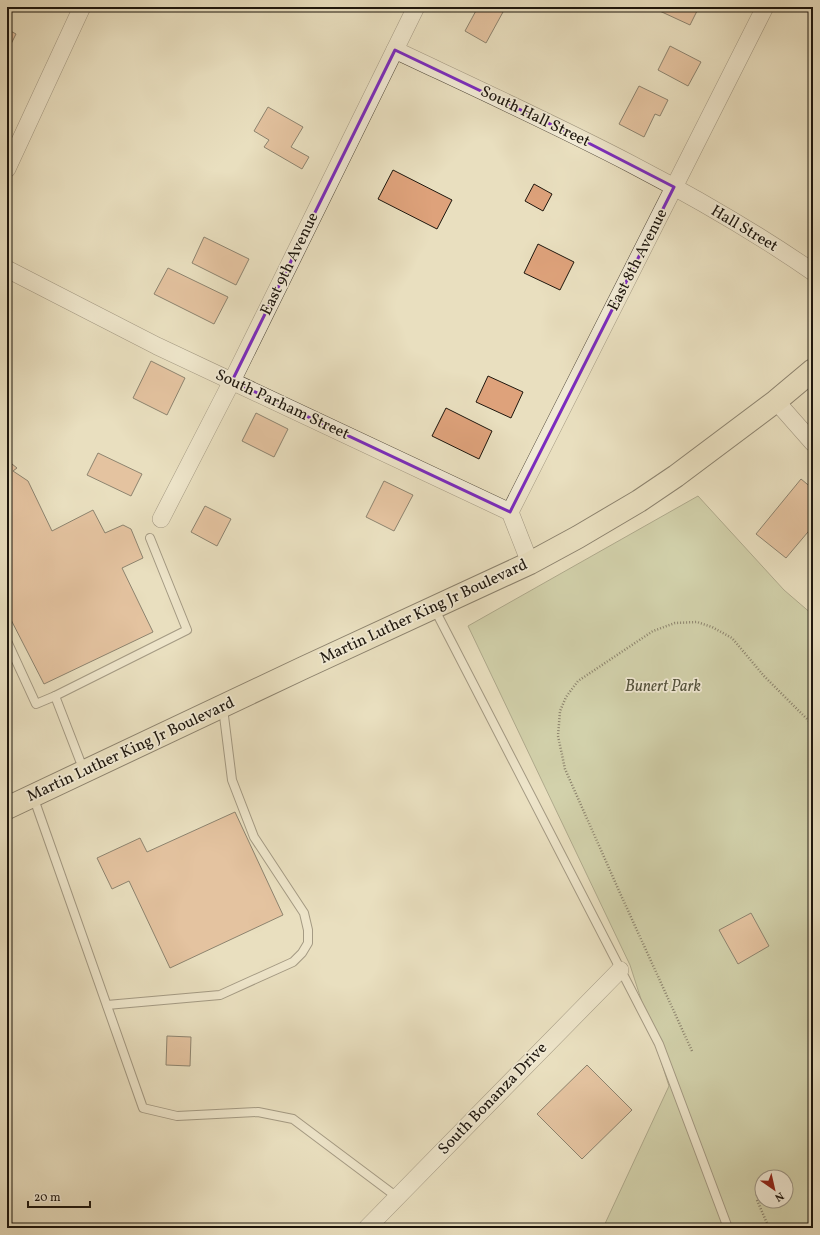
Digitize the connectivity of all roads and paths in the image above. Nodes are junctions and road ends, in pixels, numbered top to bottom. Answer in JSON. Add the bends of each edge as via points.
{"nodes":[{"id":1,"x":82,"y":7,"type":"edge"},
{"id":2,"x":416,"y":7,"type":"edge"},
{"id":3,"x":765,"y":7,"type":"edge"},
{"id":4,"x":395,"y":50,"type":"junction"},
{"id":5,"x":7,"y":169,"type":"edge"},
{"id":6,"x":674,"y":188,"type":"junction"},
{"id":7,"x":7,"y":269,"type":"edge"},
{"id":8,"x":813,"y":272,"type":"edge"},
{"id":9,"x":813,"y":370,"type":"edge"},
{"id":10,"x":232,"y":381,"type":"junction"},
{"id":11,"x":776,"y":401,"type":"junction"},
{"id":12,"x":813,"y":443,"type":"edge"},
{"id":13,"x":510,"y":512,"type":"junction"},
{"id":14,"x":161,"y":519,"type":"dead end"},
{"id":15,"x":150,"y":538,"type":"dead end"},
{"id":16,"x":530,"y":563,"type":"junction"},
{"id":17,"x":434,"y":608,"type":"junction"},
{"id":18,"x":7,"y":641,"type":"edge"},
{"id":19,"x":55,"y":696,"type":"junction"},
{"id":20,"x":222,"y":706,"type":"junction"},
{"id":21,"x":813,"y":725,"type":"edge"},
{"id":22,"x":84,"y":771,"type":"junction"},
{"id":23,"x":33,"y":796,"type":"junction"},
{"id":24,"x":7,"y":808,"type":"edge"},
{"id":25,"x":620,"y":970,"type":"junction"},
{"id":26,"x":107,"y":1005,"type":"junction"},
{"id":27,"x":692,"y":1051,"type":"dead end"},
{"id":28,"x":398,"y":1197,"type":"junction"},
{"id":29,"x":761,"y":1209,"type":"edge"},
{"id":30,"x":367,"y":1228,"type":"edge"},
{"id":31,"x":728,"y":1228,"type":"edge"},
{"id":32,"x":768,"y":1228,"type":"edge"}],
"edges":[{"from":1,"to":5,"type":"street"},
{"from":2,"to":4,"type":"street","name":"East 9th Avenue"},
{"from":3,"to":6,"type":"street","name":"East 8th Avenue"},
{"from":4,"to":6,"type":"street","name":"South Hall Street","via":[[569,132]]},
{"from":4,"to":10,"type":"street","name":"East 9th Avenue"},
{"from":6,"to":8,"type":"street","name":"Hall Street","via":[[743,226]]},
{"from":6,"to":13,"type":"street","name":"East 8th Avenue"},
{"from":7,"to":10,"type":"street","name":"South Parham Street","via":[[157,346]]},
{"from":9,"to":11,"type":"main road","name":"Martin Luther King Jr Boulevard"},
{"from":10,"to":13,"type":"street","name":"South Parham Street"},
{"from":10,"to":14,"type":"street","name":"East 9th Avenue"},
{"from":11,"to":12,"type":"street"},
{"from":11,"to":16,"type":"main road","name":"Martin Luther King Jr Boulevard","via":[[639,501]]},
{"from":13,"to":16,"type":"street"},
{"from":15,"to":19,"type":"lane","via":[[187,630]]},
{"from":16,"to":17,"type":"main road","name":"Martin Luther King Jr Boulevard"},
{"from":17,"to":20,"type":"main road","name":"Martin Luther King Jr Boulevard"},
{"from":17,"to":25,"type":"lane"},
{"from":18,"to":19,"type":"lane","via":[[36,704]]},
{"from":19,"to":22,"type":"lane"},
{"from":20,"to":22,"type":"main road","name":"Martin Luther King Jr Boulevard"},
{"from":20,"to":26,"type":"lane","via":[[232,780],[254,837],[304,913],[308,943],[293,962],[220,995]]},
{"from":21,"to":27,"type":"path","via":[[764,676],[732,638],[697,622],[675,623],[653,631],[578,681],[566,697],[560,711],[558,736],[565,769]]},
{"from":22,"to":23,"type":"main road","name":"Martin Luther King Jr Boulevard"},
{"from":23,"to":24,"type":"main road","name":"Martin Luther King Jr Boulevard"},
{"from":23,"to":26,"type":"lane"},
{"from":25,"to":28,"type":"street","name":"South Bonanza Drive"},
{"from":25,"to":31,"type":"lane","via":[[659,1044]]},
{"from":26,"to":28,"type":"lane","via":[[143,1108],[176,1116],[258,1112],[293,1119]]},
{"from":28,"to":30,"type":"street","name":"South Bonanza Drive"},
{"from":29,"to":32,"type":"path"}]}
